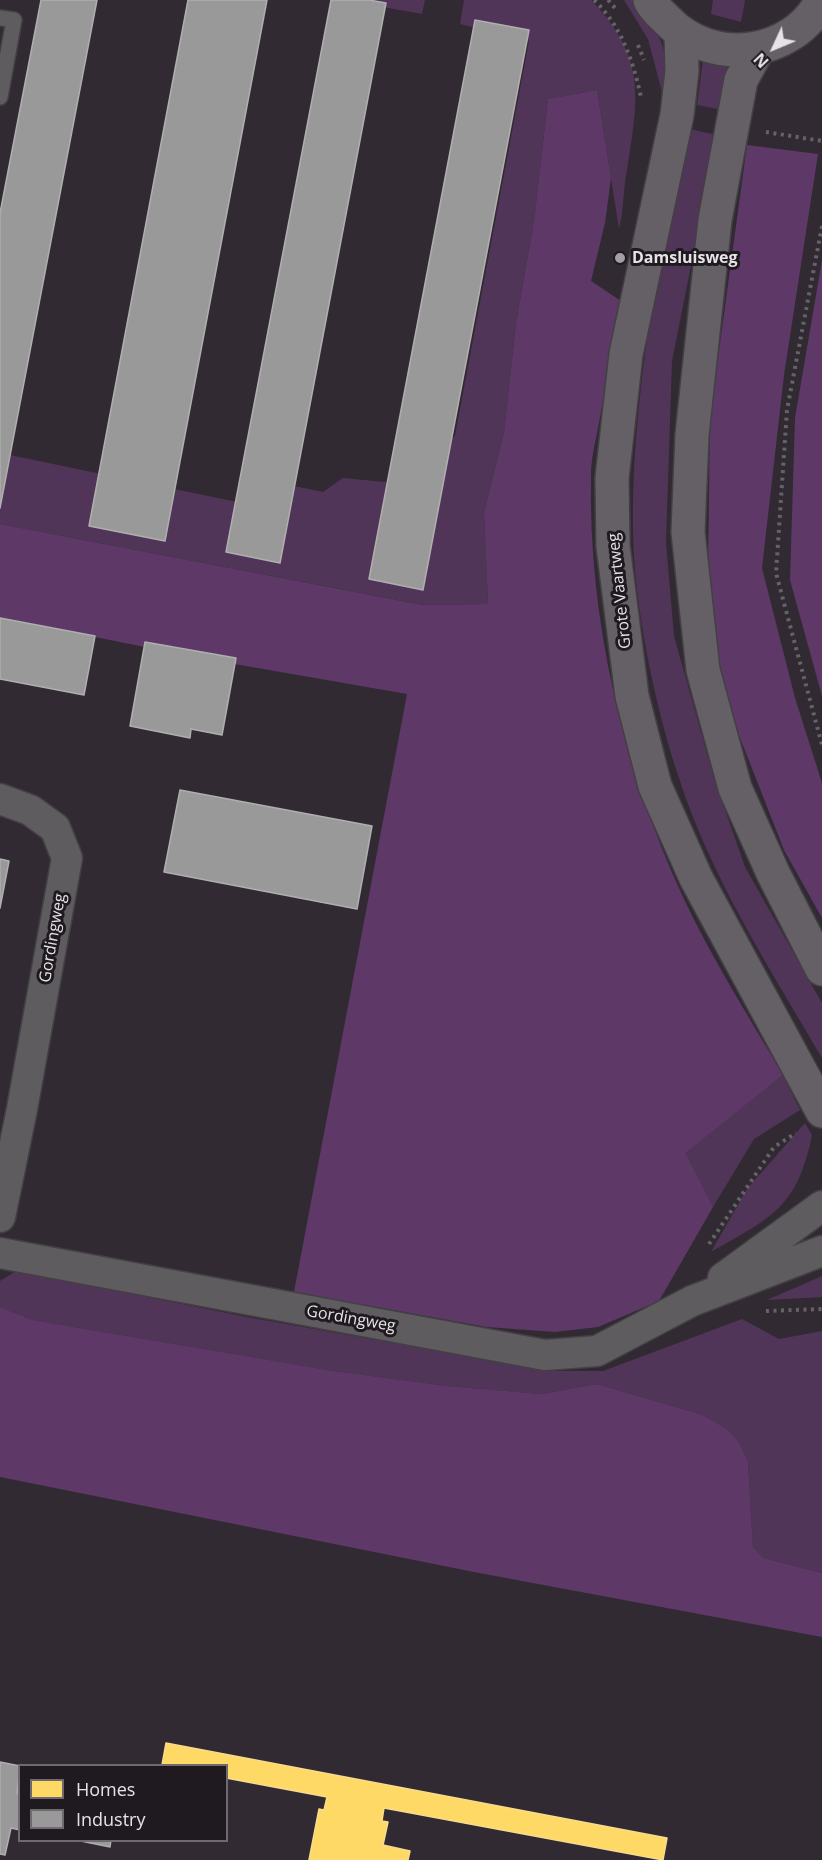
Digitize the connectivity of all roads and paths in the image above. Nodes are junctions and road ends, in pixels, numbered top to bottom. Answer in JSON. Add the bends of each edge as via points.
{"nodes":[{"id":1,"x":594,"y":0,"type":"edge"},
{"id":2,"x":608,"y":0,"type":"edge"},
{"id":3,"x":650,"y":0,"type":"edge"},
{"id":4,"x":820,"y":4,"type":"edge"},
{"id":5,"x":616,"y":9,"type":"dead end"},
{"id":6,"x":0,"y":18,"type":"edge"},
{"id":7,"x":681,"y":34,"type":"junction"},
{"id":8,"x":635,"y":36,"type":"dead end"},
{"id":9,"x":758,"y":49,"type":"junction"},
{"id":10,"x":646,"y":64,"type":"dead end"},
{"id":11,"x":0,"y":97,"type":"edge"},
{"id":12,"x":643,"y":103,"type":"dead end"},
{"id":13,"x":822,"y":226,"type":"edge"},
{"id":14,"x":822,"y":745,"type":"edge"},
{"id":15,"x":0,"y":798,"type":"edge"},
{"id":16,"x":822,"y":969,"type":"edge"},
{"id":17,"x":812,"y":1120,"type":"edge"},
{"id":18,"x":822,"y":1206,"type":"edge"},
{"id":19,"x":0,"y":1217,"type":"edge"},
{"id":20,"x":822,"y":1251,"type":"edge"},
{"id":21,"x":0,"y":1253,"type":"edge"},
{"id":22,"x":692,"y":1301,"type":"junction"}],
"edges":[{"from":1,"to":12,"type":"path","via":[[629,51]]},
{"from":2,"to":5,"type":"path"},
{"from":3,"to":7,"type":"main road"},
{"from":4,"to":9,"type":"main road","via":[[792,34]]},
{"from":6,"to":11,"type":"lane","via":[[14,20]]},
{"from":7,"to":9,"type":"main road","via":[[705,46],[731,51]]},
{"from":7,"to":17,"type":"main road","name":"Grote Vaartweg","via":[[677,115],[626,354],[612,478],[613,546],[632,696],[655,786]]},
{"from":8,"to":10,"type":"path"},
{"from":9,"to":16,"type":"main road","via":[[741,80],[715,220],[692,435],[688,532],[703,670],[735,788]]},
{"from":13,"to":14,"type":"path","via":[[787,410],[776,573]]},
{"from":15,"to":19,"type":"street","name":"Gordingweg","via":[[30,810],[55,828],[68,858]]},
{"from":17,"to":22,"type":"path","via":[[774,1147],[729,1211],[698,1262]]},
{"from":18,"to":22,"type":"street","name":"Gordingweg"},
{"from":20,"to":22,"type":"street","name":"Gordingweg"},
{"from":21,"to":22,"type":"street","name":"Gordingweg","via":[[545,1355],[597,1351]]}]}
